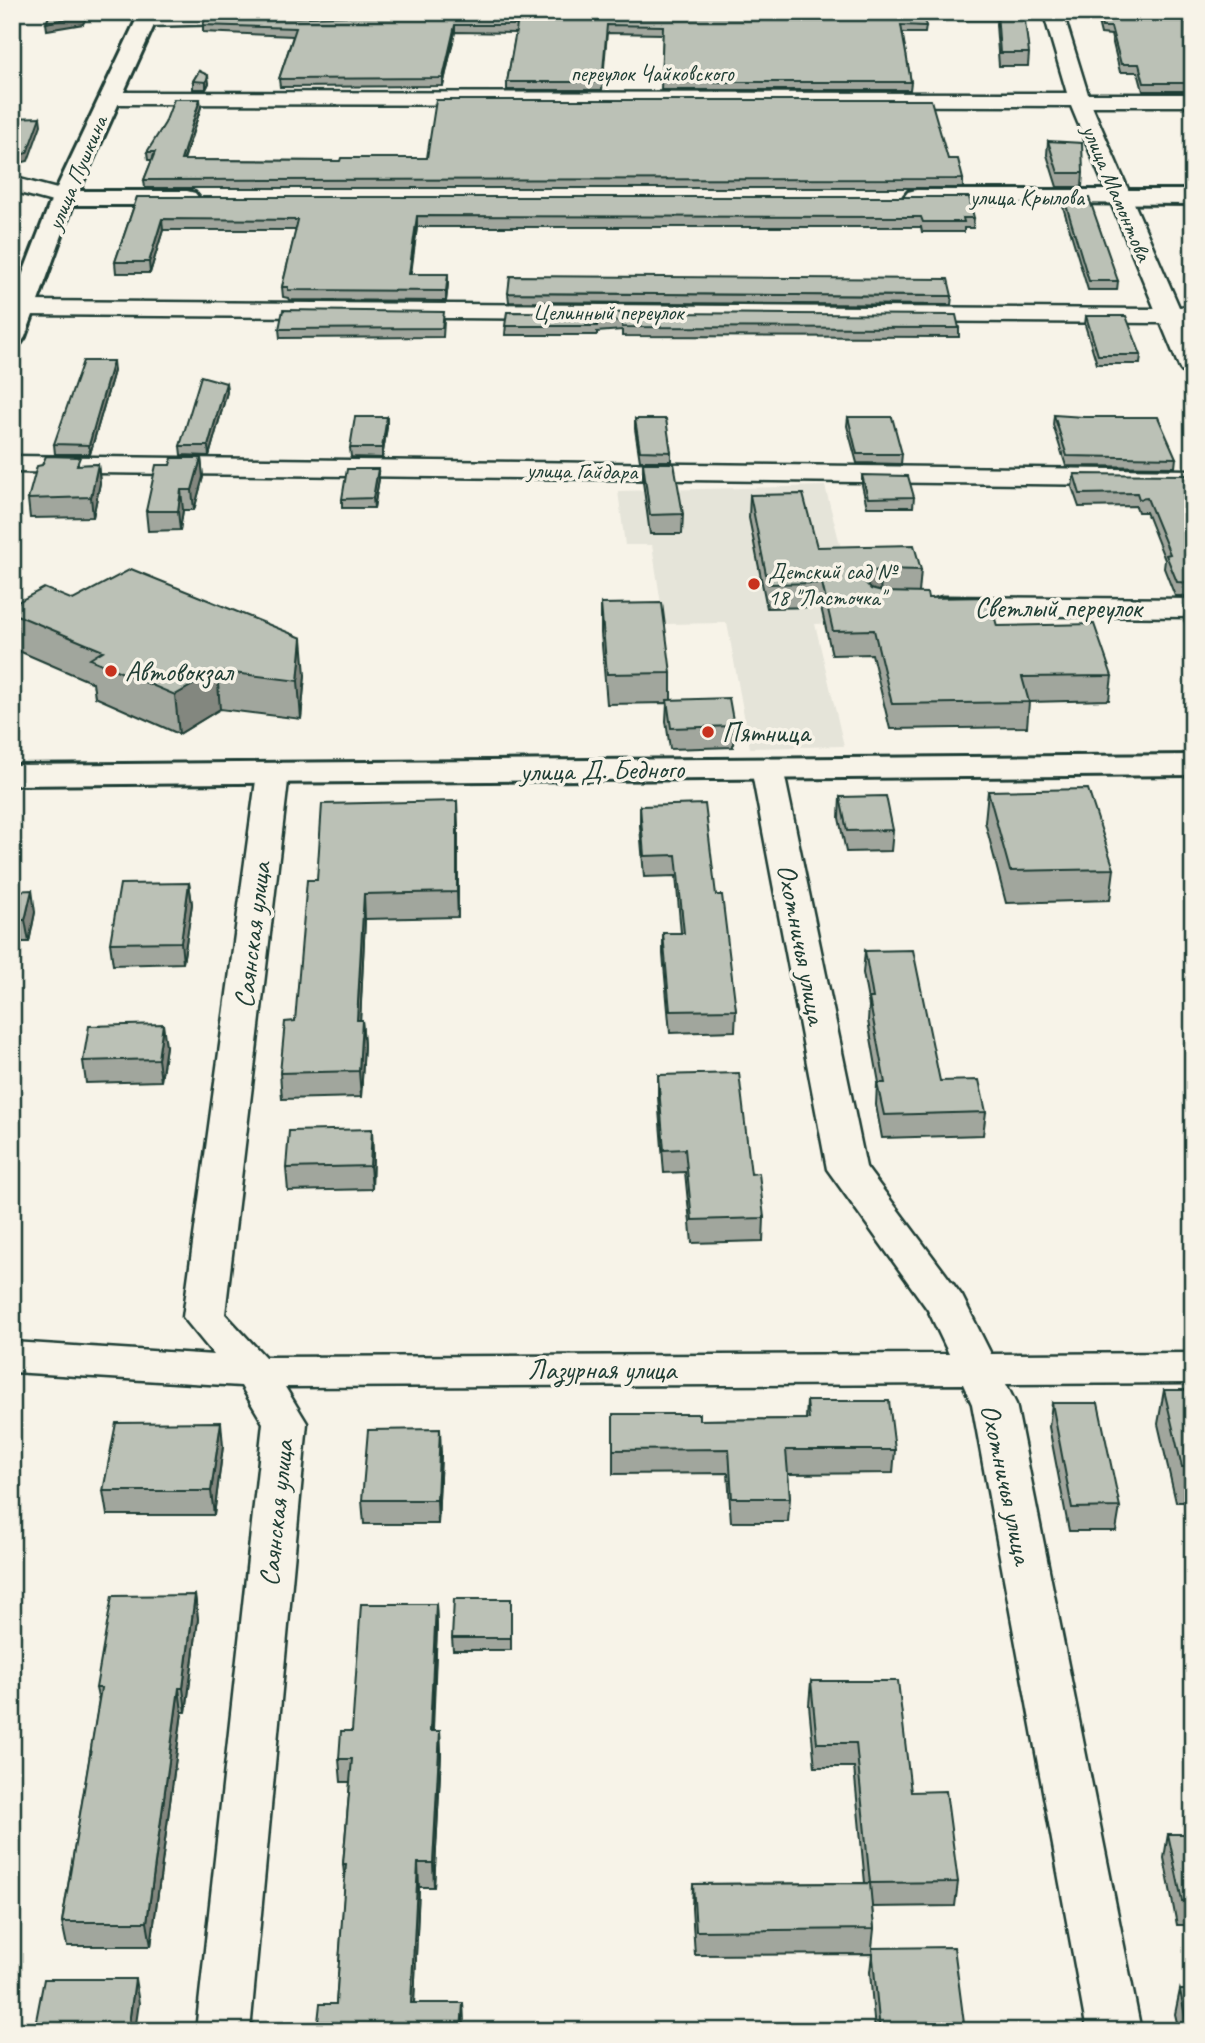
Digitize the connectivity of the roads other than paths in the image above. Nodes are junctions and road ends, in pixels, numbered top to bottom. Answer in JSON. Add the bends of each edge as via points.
{"nodes":[{"id":1,"x":489,"y":12,"type":"edge"},
{"id":2,"x":786,"y":12,"type":"edge"},
{"id":3,"x":1054,"y":13,"type":"edge"},
{"id":4,"x":1193,"y":13,"type":"edge"},
{"id":5,"x":148,"y":16,"type":"edge"},
{"id":6,"x":110,"y":97,"type":"junction"},
{"id":7,"x":1079,"y":100,"type":"junction"},
{"id":8,"x":1193,"y":100,"type":"edge"},
{"id":9,"x":12,"y":184,"type":"edge"},
{"id":10,"x":896,"y":197,"type":"edge"},
{"id":11,"x":1118,"y":197,"type":"junction"},
{"id":12,"x":1193,"y":197,"type":"edge"},
{"id":13,"x":64,"y":198,"type":"junction"},
{"id":14,"x":216,"y":198,"type":"edge"},
{"id":15,"x":23,"y":293,"type":"edge"},
{"id":16,"x":1181,"y":314,"type":"edge"},
{"id":17,"x":12,"y":337,"type":"edge"},
{"id":18,"x":1193,"y":369,"type":"edge"},
{"id":19,"x":12,"y":464,"type":"edge"},
{"id":20,"x":1193,"y":478,"type":"edge"},
{"id":21,"x":921,"y":606,"type":"edge"},
{"id":22,"x":1193,"y":608,"type":"edge"},
{"id":23,"x":1193,"y":765,"type":"edge"},
{"id":24,"x":767,"y":768,"type":"junction"},
{"id":25,"x":273,"y":773,"type":"junction"},
{"id":26,"x":12,"y":775,"type":"edge"},
{"id":27,"x":12,"y":1357,"type":"edge"},
{"id":28,"x":976,"y":1367,"type":"junction"},
{"id":29,"x":1193,"y":1368,"type":"edge"},
{"id":30,"x":254,"y":1371,"type":"junction"},
{"id":31,"x":223,"y":2031,"type":"edge"},
{"id":32,"x":1114,"y":2031,"type":"edge"}],
"edges":[{"from":1,"to":5,"type":"street"},
{"from":2,"to":3,"type":"street"},
{"from":3,"to":4,"type":"street"},
{"from":3,"to":7,"type":"street","name":"улица Мамонтова"},
{"from":5,"to":6,"type":"street","name":"улица Пушкина"},
{"from":6,"to":7,"type":"street","name":"переулок Чайковского"},
{"from":6,"to":13,"type":"street","name":"улица Пушкина"},
{"from":7,"to":8,"type":"street","name":"переулок Чайковского"},
{"from":7,"to":11,"type":"street","name":"улица Мамонтова"},
{"from":9,"to":13,"type":"street"},
{"from":10,"to":11,"type":"street","name":"улица Крылова"},
{"from":11,"to":12,"type":"street","name":"улица Крылова"},
{"from":11,"to":16,"type":"street","name":"улица Мамонтова"},
{"from":13,"to":14,"type":"street"},
{"from":13,"to":15,"type":"street","name":"улица Пушкина"},
{"from":15,"to":16,"type":"street","name":"Целинный переулок"},
{"from":15,"to":17,"type":"street","name":"улица Пушкина"},
{"from":16,"to":18,"type":"street","name":"улица Мамонтова"},
{"from":19,"to":20,"type":"street","name":"улица Гайдара"},
{"from":21,"to":22,"type":"street","name":"Светлый переулок"},
{"from":23,"to":24,"type":"street","name":"улица Д. Бедного"},
{"from":24,"to":25,"type":"street","name":"улица Д. Бедного"},
{"from":24,"to":28,"type":"street","name":"Охотничья улица","via":[[847,1169],[947,1306]]},
{"from":25,"to":26,"type":"street","name":"улица Д. Бедного"},
{"from":25,"to":30,"type":"street","name":"Саянская улица","via":[[204,1317]]},
{"from":27,"to":30,"type":"street","name":"Лазурная улица"},
{"from":28,"to":29,"type":"street","name":"Лазурная улица"},
{"from":28,"to":30,"type":"street","name":"Лазурная улица"},
{"from":28,"to":32,"type":"street","name":"Охотничья улица","via":[[994,1404]]},
{"from":30,"to":31,"type":"street","name":"Саянская улица","via":[[285,1423]]}]}
